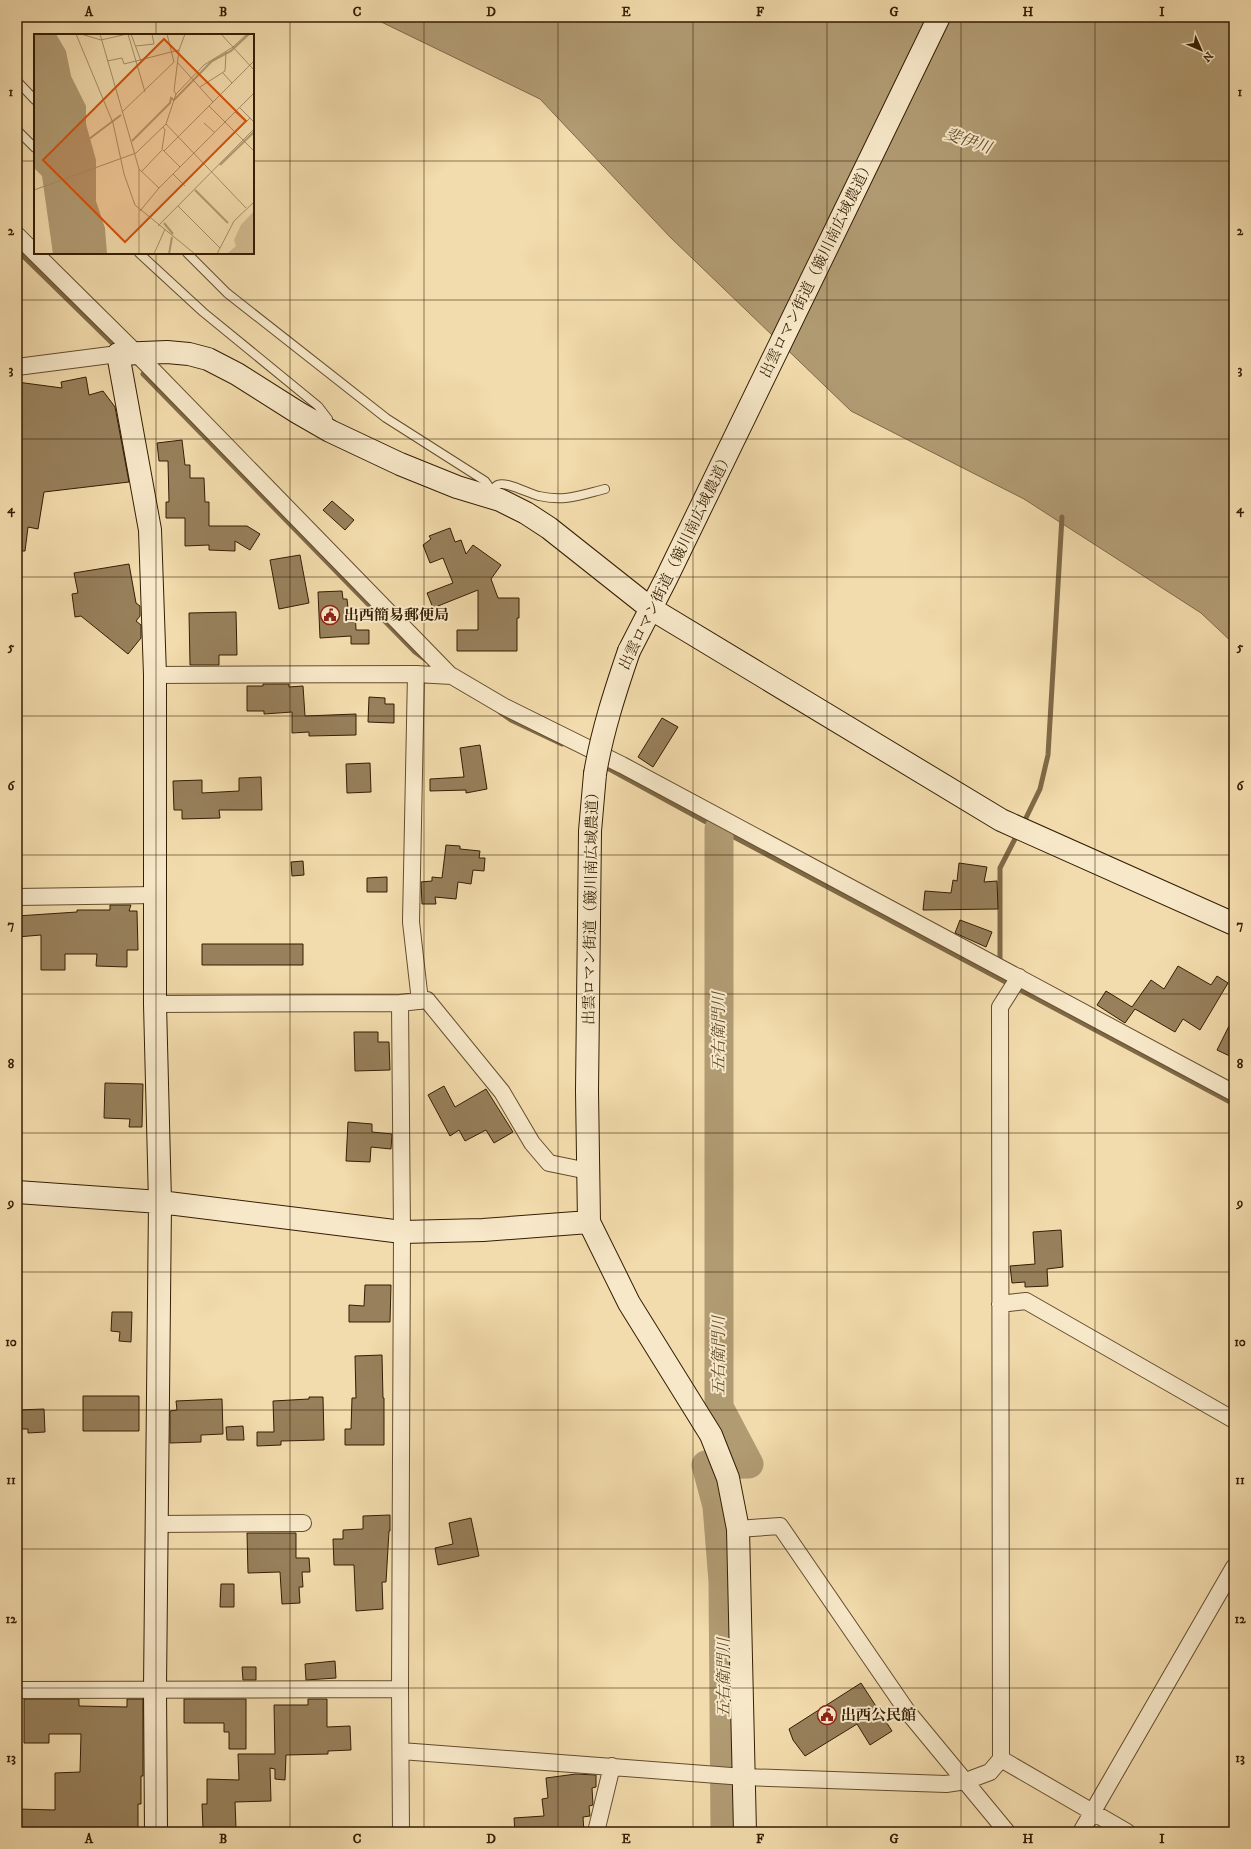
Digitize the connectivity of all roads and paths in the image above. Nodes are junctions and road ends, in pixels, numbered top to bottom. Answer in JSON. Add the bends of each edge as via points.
{"nodes":[{"id":1,"x":939,"y":17,"type":"edge"},
{"id":2,"x":17,"y":81,"type":"edge"},
{"id":3,"x":34,"y":99,"type":"edge"},
{"id":4,"x":17,"y":130,"type":"edge"},
{"id":5,"x":34,"y":147,"type":"edge"},
{"id":6,"x":17,"y":235,"type":"edge"},
{"id":7,"x":34,"y":252,"type":"edge"},
{"id":8,"x":36,"y":254,"type":"edge"},
{"id":9,"x":140,"y":254,"type":"edge"},
{"id":10,"x":188,"y":254,"type":"edge"},
{"id":11,"x":127,"y":354,"type":"junction"},
{"id":12,"x":17,"y":367,"type":"edge"},
{"id":13,"x":330,"y":431,"type":"junction"},
{"id":14,"x":605,"y":489,"type":"dead end"},
{"id":15,"x":498,"y":497,"type":"junction"},
{"id":16,"x":650,"y":608,"type":"junction"},
{"id":17,"x":416,"y":674,"type":"junction"},
{"id":18,"x":155,"y":675,"type":"junction"},
{"id":19,"x":451,"y":676,"type":"junction"},
{"id":20,"x":155,"y":895,"type":"junction"},
{"id":21,"x":17,"y":897,"type":"edge"},
{"id":22,"x":1234,"y":924,"type":"edge"},
{"id":23,"x":1019,"y":977,"type":"junction"},
{"id":24,"x":420,"y":1001,"type":"junction"},
{"id":25,"x":155,"y":1004,"type":"junction"},
{"id":26,"x":400,"y":1004,"type":"junction"},
{"id":27,"x":1234,"y":1093,"type":"edge"},
{"id":28,"x":588,"y":1171,"type":"junction"},
{"id":29,"x":17,"y":1192,"type":"edge"},
{"id":30,"x":160,"y":1202,"type":"junction"},
{"id":31,"x":589,"y":1222,"type":"junction"},
{"id":32,"x":402,"y":1232,"type":"junction"},
{"id":33,"x":1000,"y":1304,"type":"junction"},
{"id":34,"x":1234,"y":1420,"type":"edge"},
{"id":35,"x":304,"y":1523,"type":"dead end"},
{"id":36,"x":157,"y":1524,"type":"junction"},
{"id":37,"x":738,"y":1529,"type":"junction"},
{"id":38,"x":1234,"y":1567,"type":"edge"},
{"id":39,"x":155,"y":1688,"type":"junction"},
{"id":40,"x":400,"y":1689,"type":"junction"},
{"id":41,"x":17,"y":1690,"type":"edge"},
{"id":42,"x":401,"y":1750,"type":"junction"},
{"id":43,"x":1001,"y":1760,"type":"junction"},
{"id":44,"x":612,"y":1766,"type":"junction"},
{"id":45,"x":744,"y":1777,"type":"junction"},
{"id":46,"x":966,"y":1781,"type":"junction"},
{"id":47,"x":1093,"y":1812,"type":"junction"},
{"id":48,"x":156,"y":1832,"type":"edge"},
{"id":49,"x":401,"y":1832,"type":"edge"},
{"id":50,"x":596,"y":1832,"type":"edge"},
{"id":51,"x":745,"y":1832,"type":"edge"},
{"id":52,"x":1006,"y":1832,"type":"edge"},
{"id":53,"x":1081,"y":1832,"type":"edge"},
{"id":54,"x":1127,"y":1832,"type":"edge"}],
"edges":[{"from":1,"to":16,"type":"street","name":"出雲ロマン街道（簸川南広域農道）","via":[[666,580]]},
{"from":2,"to":3,"type":"lane"},
{"from":4,"to":5,"type":"lane"},
{"from":6,"to":7,"type":"street"},
{"from":8,"to":11,"type":"street"},
{"from":9,"to":13,"type":"lane","via":[[203,312],[318,406],[328,420]]},
{"from":10,"to":15,"type":"lane","via":[[227,293],[386,418],[484,481]]},
{"from":11,"to":12,"type":"street"},
{"from":11,"to":13,"type":"street","via":[[167,352],[208,359]]},
{"from":11,"to":18,"type":"street","via":[[150,530]]},
{"from":11,"to":19,"type":"street"},
{"from":13,"to":15,"type":"street","via":[[457,487]]},
{"from":14,"to":15,"type":"lane","via":[[567,499],[555,499],[537,496],[503,483],[496,486]]},
{"from":15,"to":16,"type":"street","via":[[549,528]]},
{"from":16,"to":22,"type":"street","via":[[1001,820]]},
{"from":16,"to":28,"type":"street","name":"出雲ロマン街道（簸川南広域農道）","bridge":true,"via":[[629,651],[604,730],[595,774],[590,830]]},
{"from":17,"to":18,"type":"street"},
{"from":17,"to":19,"type":"street"},
{"from":17,"to":24,"type":"street","via":[[411,922]]},
{"from":18,"to":20,"type":"street"},
{"from":19,"to":23,"type":"street"},
{"from":20,"to":21,"type":"street"},
{"from":20,"to":25,"type":"street"},
{"from":23,"to":27,"type":"street"},
{"from":23,"to":33,"type":"street","via":[[1000,1007]]},
{"from":24,"to":26,"type":"street"},
{"from":24,"to":28,"type":"street","via":[[427,1000],[502,1092],[532,1143],[549,1163]]},
{"from":25,"to":26,"type":"street"},
{"from":25,"to":30,"type":"street"},
{"from":26,"to":32,"type":"street"},
{"from":28,"to":31,"type":"street","name":"出雲ロマン街道（簸川南広域農道）"},
{"from":29,"to":30,"type":"street"},
{"from":30,"to":32,"type":"street"},
{"from":30,"to":36,"type":"street"},
{"from":31,"to":32,"type":"street","via":[[483,1230]]},
{"from":31,"to":37,"type":"street","name":"出雲ロマン街道（簸川南広域農道）","via":[[628,1303],[711,1435],[728,1478]]},
{"from":32,"to":40,"type":"street"},
{"from":33,"to":34,"type":"street","via":[[1026,1301]]},
{"from":33,"to":43,"type":"street"},
{"from":35,"to":36,"type":"street"},
{"from":36,"to":39,"type":"street"},
{"from":37,"to":45,"type":"street","name":"出雲ロマン街道（簸川南広域農道）"},
{"from":37,"to":46,"type":"street","via":[[780,1526],[907,1711]]},
{"from":38,"to":47,"type":"street"},
{"from":39,"to":40,"type":"street"},
{"from":39,"to":41,"type":"street"},
{"from":39,"to":48,"type":"street"},
{"from":40,"to":42,"type":"street"},
{"from":42,"to":44,"type":"street"},
{"from":42,"to":49,"type":"street"},
{"from":43,"to":46,"type":"street","via":[[990,1772]]},
{"from":43,"to":47,"type":"street"},
{"from":44,"to":45,"type":"street"},
{"from":44,"to":50,"type":"street"},
{"from":45,"to":46,"type":"street","via":[[946,1784]]},
{"from":45,"to":51,"type":"street","name":"出雲ロマン街道（簸川南広域農道）"},
{"from":46,"to":52,"type":"street"},
{"from":47,"to":53,"type":"street"},
{"from":47,"to":54,"type":"street"}]}
